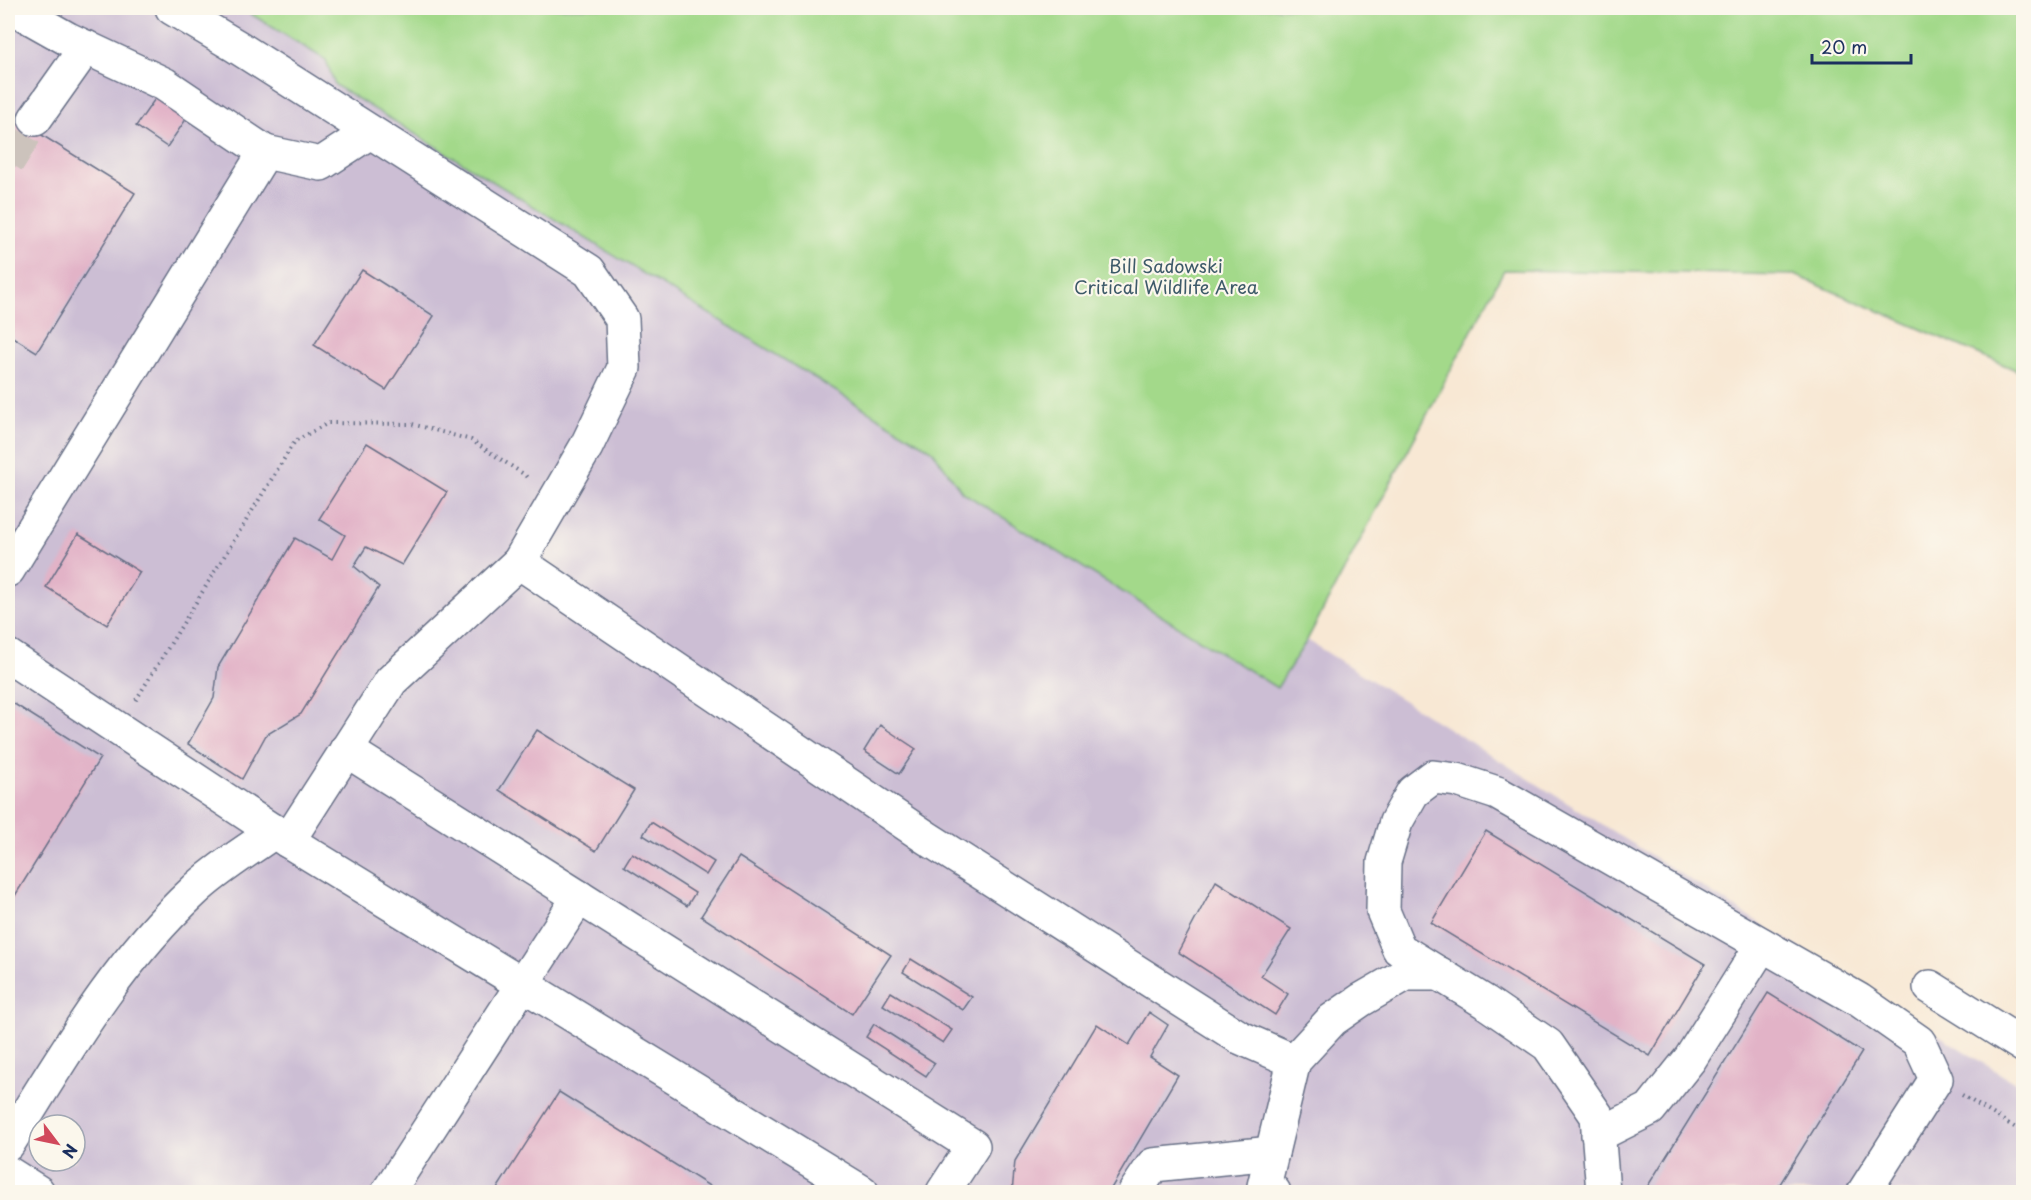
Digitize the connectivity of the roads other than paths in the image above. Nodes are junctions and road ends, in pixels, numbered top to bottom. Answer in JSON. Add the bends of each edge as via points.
{"nodes":[{"id":1,"x":13,"y":8,"type":"edge"},
{"id":2,"x":172,"y":8,"type":"edge"},
{"id":3,"x":86,"y":47,"type":"junction"},
{"id":4,"x":35,"y":119,"type":"tunnel mouth"},
{"id":5,"x":370,"y":132,"type":"junction"},
{"id":6,"x":265,"y":152,"type":"junction"},
{"id":7,"x":519,"y":562,"type":"junction"},
{"id":8,"x":8,"y":570,"type":"edge"},
{"id":9,"x":8,"y":656,"type":"edge"},
{"id":10,"x":346,"y":750,"type":"junction"},
{"id":11,"x":282,"y":836,"type":"junction"},
{"id":12,"x":579,"y":897,"type":"junction"},
{"id":13,"x":1762,"y":945,"type":"junction"},
{"id":14,"x":1440,"y":974,"type":"junction"},
{"id":15,"x":524,"y":983,"type":"junction"},
{"id":16,"x":1930,"y":987,"type":"dead end"},
{"id":17,"x":2024,"y":1046,"type":"edge"},
{"id":18,"x":1294,"y":1061,"type":"junction"},
{"id":19,"x":1598,"y":1135,"type":"junction"},
{"id":20,"x":8,"y":1144,"type":"edge"},
{"id":21,"x":1272,"y":1153,"type":"junction"},
{"id":22,"x":8,"y":1173,"type":"edge"},
{"id":23,"x":1601,"y":1188,"type":"edge"},
{"id":24,"x":38,"y":1192,"type":"edge"},
{"id":25,"x":388,"y":1192,"type":"edge"},
{"id":26,"x":862,"y":1192,"type":"edge"},
{"id":27,"x":943,"y":1192,"type":"edge"},
{"id":28,"x":1135,"y":1192,"type":"edge"},
{"id":29,"x":1274,"y":1192,"type":"edge"},
{"id":30,"x":1864,"y":1192,"type":"edge"}],
"edges":[{"from":1,"to":3,"type":"lane"},
{"from":2,"to":5,"type":"lane"},
{"from":3,"to":4,"type":"lane"},
{"from":3,"to":6,"type":"lane","via":[[164,84]]},
{"from":5,"to":6,"type":"lane","via":[[321,164]]},
{"from":5,"to":7,"type":"lane","via":[[590,271],[622,319],[624,368],[586,447]]},
{"from":6,"to":8,"type":"lane"},
{"from":7,"to":10,"type":"lane","via":[[391,681]]},
{"from":7,"to":18,"type":"lane","via":[[927,838],[1239,1037]]},
{"from":9,"to":11,"type":"lane"},
{"from":10,"to":11,"type":"lane"},
{"from":10,"to":12,"type":"lane"},
{"from":11,"to":15,"type":"lane"},
{"from":11,"to":20,"type":"lane","via":[[196,889],[153,930],[99,999]]},
{"from":12,"to":15,"type":"lane"},
{"from":12,"to":27,"type":"lane","via":[[973,1146]]},
{"from":13,"to":14,"type":"lane","via":[[1497,793],[1433,777],[1413,792],[1396,822],[1384,862],[1383,911],[1399,949]]},
{"from":13,"to":19,"type":"lane","via":[[1690,1059],[1650,1109]]},
{"from":13,"to":30,"type":"lane","via":[[1858,1000],[1919,1042],[1936,1079]]},
{"from":14,"to":18,"type":"lane","via":[[1406,974],[1361,1000],[1332,1020]]},
{"from":14,"to":19,"type":"lane","via":[[1548,1046],[1597,1116]]},
{"from":15,"to":25,"type":"lane"},
{"from":15,"to":26,"type":"lane"},
{"from":16,"to":17,"type":"lane"},
{"from":18,"to":21,"type":"lane"},
{"from":19,"to":23,"type":"lane"},
{"from":21,"to":28,"type":"lane","via":[[1153,1165]]},
{"from":21,"to":29,"type":"lane","via":[[1264,1186]]},
{"from":22,"to":24,"type":"lane"}]}
